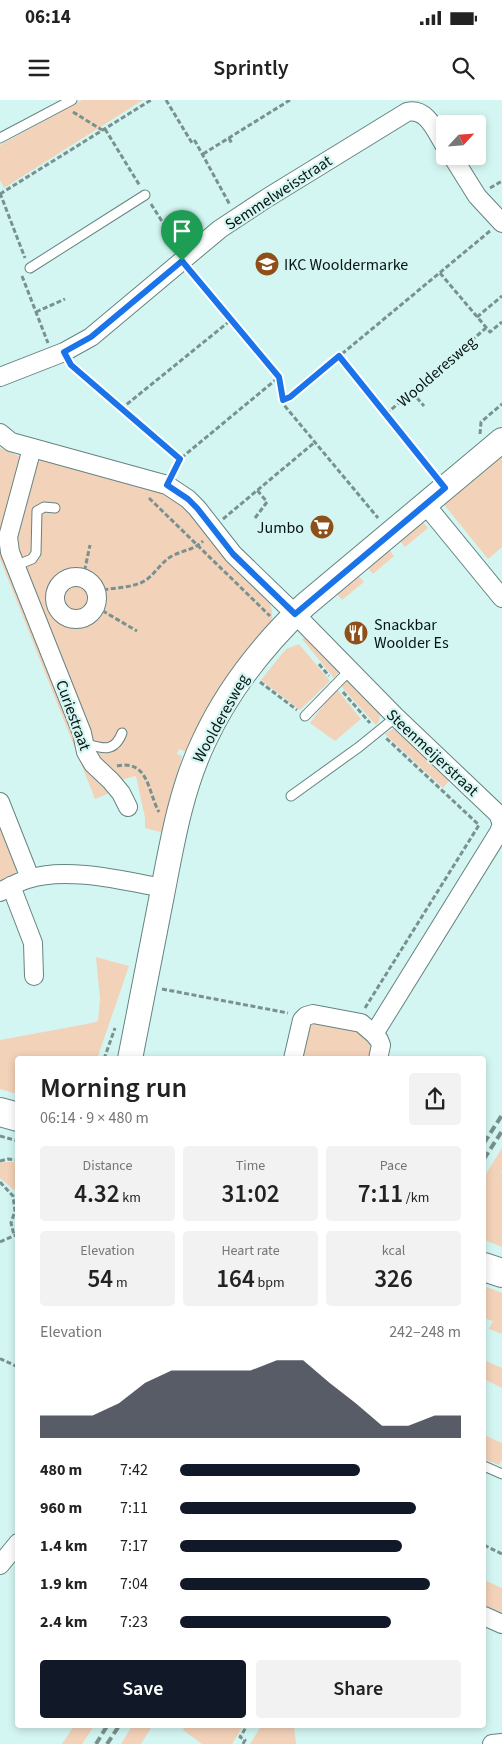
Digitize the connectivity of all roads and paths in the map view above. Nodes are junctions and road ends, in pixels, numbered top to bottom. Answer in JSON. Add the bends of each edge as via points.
{"nodes":[{"id":1,"x":72,"y":100,"type":"edge"},
{"id":2,"x":151,"y":100,"type":"edge"},
{"id":3,"x":166,"y":100,"type":"edge"},
{"id":4,"x":290,"y":100,"type":"edge"},
{"id":5,"x":62,"y":105,"type":"junction"},
{"id":6,"x":102,"y":130,"type":"junction"},
{"id":7,"x":436,"y":132,"type":"edge"},
{"id":8,"x":0,"y":138,"type":"edge"},
{"id":9,"x":229,"y":138,"type":"junction"},
{"id":10,"x":232,"y":144,"type":"dead end"},
{"id":11,"x":203,"y":154,"type":"junction"},
{"id":12,"x":458,"y":165,"type":"edge"},
{"id":13,"x":0,"y":194,"type":"edge"},
{"id":14,"x":145,"y":194,"type":"dead end"},
{"id":15,"x":238,"y":217,"type":"junction"},
{"id":16,"x":500,"y":219,"type":"edge"},
{"id":17,"x":182,"y":261,"type":"junction"},
{"id":18,"x":30,"y":268,"type":"junction"},
{"id":19,"x":440,"y":273,"type":"junction"},
{"id":20,"x":502,"y":296,"type":"edge"},
{"id":21,"x":66,"y":299,"type":"dead end"},
{"id":22,"x":36,"y":312,"type":"junction"},
{"id":23,"x":477,"y":317,"type":"junction"},
{"id":24,"x":231,"y":320,"type":"junction"},
{"id":25,"x":502,"y":322,"type":"edge"},
{"id":26,"x":486,"y":328,"type":"junction"},
{"id":27,"x":58,"y":354,"type":"junction"},
{"id":28,"x":339,"y":356,"type":"junction"},
{"id":29,"x":279,"y":377,"type":"junction"},
{"id":30,"x":0,"y":378,"type":"edge"},
{"id":31,"x":412,"y":392,"type":"junction"},
{"id":32,"x":283,"y":400,"type":"junction"},
{"id":33,"x":424,"y":406,"type":"dead end"},
{"id":34,"x":121,"y":409,"type":"junction"},
{"id":35,"x":386,"y":414,"type":"junction"},
{"id":36,"x":0,"y":433,"type":"edge"},
{"id":37,"x":502,"y":440,"type":"edge"},
{"id":38,"x":315,"y":442,"type":"junction"},
{"id":39,"x":32,"y":448,"type":"junction"},
{"id":40,"x":180,"y":459,"type":"junction"},
{"id":41,"x":167,"y":485,"type":"junction"},
{"id":42,"x":445,"y":488,"type":"junction"},
{"id":43,"x":258,"y":490,"type":"junction"},
{"id":44,"x":142,"y":496,"type":"dead end"},
{"id":45,"x":425,"y":504,"type":"junction"},
{"id":46,"x":55,"y":508,"type":"dead end"},
{"id":47,"x":255,"y":518,"type":"dead end"},
{"id":48,"x":212,"y":528,"type":"junction"},
{"id":49,"x":391,"y":533,"type":"junction"},
{"id":50,"x":90,"y":545,"type":"dead end"},
{"id":51,"x":198,"y":546,"type":"junction"},
{"id":52,"x":15,"y":566,"type":"junction"},
{"id":53,"x":83,"y":578,"type":"junction"},
{"id":54,"x":502,"y":598,"type":"edge"},
{"id":55,"x":96,"y":599,"type":"junction"},
{"id":56,"x":56,"y":606,"type":"junction"},
{"id":57,"x":34,"y":614,"type":"junction"},
{"id":58,"x":288,"y":621,"type":"junction"},
{"id":59,"x":137,"y":631,"type":"dead end"},
{"id":60,"x":317,"y":662,"type":"dead end"},
{"id":61,"x":349,"y":671,"type":"junction"},
{"id":62,"x":245,"y":672,"type":"junction"},
{"id":63,"x":336,"y":684,"type":"junction"},
{"id":64,"x":305,"y":716,"type":"joint"},
{"id":65,"x":396,"y":717,"type":"junction"},
{"id":66,"x":379,"y":732,"type":"junction"},
{"id":67,"x":122,"y":733,"type":"dead end"},
{"id":68,"x":84,"y":743,"type":"junction"},
{"id":69,"x":100,"y":772,"type":"junction"},
{"id":70,"x":291,"y":796,"type":"dead end"},
{"id":71,"x":0,"y":802,"type":"edge"},
{"id":72,"x":128,"y":807,"type":"dead end"},
{"id":73,"x":501,"y":818,"type":"edge"},
{"id":74,"x":176,"y":823,"type":"junction"},
{"id":75,"x":30,"y":878,"type":"junction"},
{"id":76,"x":163,"y":888,"type":"junction"},
{"id":77,"x":6,"y":889,"type":"edge"},
{"id":78,"x":34,"y":976,"type":"dead end"},
{"id":79,"x":156,"y":988,"type":"dead end"},
{"id":80,"x":306,"y":1016,"type":"junction"},
{"id":81,"x":357,"y":1022,"type":"junction"},
{"id":82,"x":374,"y":1034,"type":"junction"},
{"id":83,"x":131,"y":1056,"type":"edge"},
{"id":84,"x":294,"y":1056,"type":"edge"},
{"id":85,"x":379,"y":1056,"type":"edge"},
{"id":86,"x":0,"y":1112,"type":"edge"},
{"id":87,"x":15,"y":1116,"type":"edge"},
{"id":88,"x":0,"y":1136,"type":"edge"},
{"id":89,"x":15,"y":1140,"type":"edge"},
{"id":90,"x":15,"y":1160,"type":"edge"},
{"id":91,"x":0,"y":1161,"type":"edge"},
{"id":92,"x":0,"y":1182,"type":"edge"},
{"id":93,"x":13,"y":1196,"type":"joint"},
{"id":94,"x":15,"y":1211,"type":"edge"},
{"id":95,"x":15,"y":1211,"type":"edge"},
{"id":96,"x":15,"y":1233,"type":"edge"},
{"id":97,"x":15,"y":1235,"type":"edge"},
{"id":98,"x":0,"y":1242,"type":"edge"},
{"id":99,"x":486,"y":1268,"type":"edge"},
{"id":100,"x":502,"y":1273,"type":"edge"},
{"id":101,"x":0,"y":1359,"type":"edge"},
{"id":102,"x":15,"y":1366,"type":"edge"},
{"id":103,"x":486,"y":1467,"type":"edge"},
{"id":104,"x":502,"y":1474,"type":"edge"},
{"id":105,"x":486,"y":1546,"type":"edge"},
{"id":106,"x":15,"y":1547,"type":"edge"},
{"id":107,"x":501,"y":1552,"type":"edge"},
{"id":108,"x":0,"y":1565,"type":"edge"},
{"id":109,"x":486,"y":1617,"type":"edge"},
{"id":110,"x":502,"y":1624,"type":"edge"},
{"id":111,"x":246,"y":1728,"type":"edge"},
{"id":112,"x":243,"y":1744,"type":"edge"}],
"edges":[{"from":1,"to":5,"type":"lane"},
{"from":2,"to":6,"type":"path"},
{"from":3,"to":11,"type":"path","via":[[192,143],[195,142]]},
{"from":4,"to":9,"type":"path"},
{"from":5,"to":6,"type":"path"},
{"from":5,"to":8,"type":"lane"},
{"from":6,"to":13,"type":"path"},
{"from":7,"to":15,"type":"street","name":"Semmelweisstraat","via":[[419,111],[408,112]]},
{"from":9,"to":10,"type":"path"},
{"from":9,"to":11,"type":"path"},
{"from":11,"to":15,"type":"path"},
{"from":12,"to":16,"type":"street","via":[[477,196]]},
{"from":13,"to":18,"type":"path"},
{"from":14,"to":18,"type":"lane"},
{"from":15,"to":17,"type":"street","name":"Semmelweisstraat"},
{"from":16,"to":19,"type":"path"},
{"from":17,"to":24,"type":"path"},
{"from":17,"to":27,"type":"street","name":"Semmelweisstraat","via":[[91,337]]},
{"from":18,"to":22,"type":"path","via":[[21,274]]},
{"from":19,"to":23,"type":"path"},
{"from":19,"to":28,"type":"path"},
{"from":20,"to":23,"type":"path","name":"Woolderesweg"},
{"from":21,"to":22,"type":"path"},
{"from":22,"to":27,"type":"path"},
{"from":23,"to":26,"type":"path"},
{"from":24,"to":29,"type":"path"},
{"from":24,"to":34,"type":"path","via":[[138,392]]},
{"from":25,"to":26,"type":"path","via":[[490,332]]},
{"from":26,"to":31,"type":"path","name":"Woolderesweg"},
{"from":27,"to":30,"type":"street","name":"Semmelweisstraat"},
{"from":27,"to":34,"type":"path"},
{"from":28,"to":32,"type":"path"},
{"from":28,"to":35,"type":"path","name":"Woolderesweg"},
{"from":29,"to":32,"type":"path"},
{"from":29,"to":40,"type":"path"},
{"from":31,"to":33,"type":"path"},
{"from":31,"to":35,"type":"path","name":"Woolderesweg"},
{"from":32,"to":38,"type":"path"},
{"from":34,"to":40,"type":"path"},
{"from":35,"to":42,"type":"path","name":"Woolderesweg"},
{"from":36,"to":39,"type":"street","via":[[11,442]]},
{"from":37,"to":42,"type":"street","name":"Woolderesweg"},
{"from":38,"to":43,"type":"path"},
{"from":38,"to":49,"type":"path"},
{"from":39,"to":41,"type":"street"},
{"from":39,"to":52,"type":"street","name":"Curiestraat","via":[[8,537]]},
{"from":40,"to":41,"type":"path"},
{"from":41,"to":48,"type":"street","via":[[188,499]]},
{"from":42,"to":45,"type":"street","name":"Woolderesweg"},
{"from":43,"to":47,"type":"path","via":[[267,502]]},
{"from":43,"to":48,"type":"path"},
{"from":44,"to":51,"type":"path","via":[[152,499]]},
{"from":45,"to":49,"type":"street","name":"Woolderesweg"},
{"from":45,"to":54,"type":"street"},
{"from":46,"to":52,"type":"lane","via":[[44,506],[37,511],[36,553]]},
{"from":48,"to":58,"type":"street"},
{"from":49,"to":58,"type":"street","name":"Woolderesweg"},
{"from":50,"to":53,"type":"path"},
{"from":51,"to":55,"type":"path","via":[[168,559],[141,583]]},
{"from":51,"to":58,"type":"path"},
{"from":52,"to":57,"type":"street","name":"Curiestraat"},
{"from":53,"to":55,"type":"street","via":[[91,583]]},
{"from":53,"to":56,"type":"street","via":[[74,577],[61,583],[55,596]]},
{"from":55,"to":56,"type":"street","via":[[87,617],[75,620],[63,616]]},
{"from":55,"to":59,"type":"path"},
{"from":56,"to":57,"type":"street"},
{"from":57,"to":68,"type":"street","name":"Curiestraat"},
{"from":58,"to":61,"type":"street","name":"Steenmeijerstraat"},
{"from":58,"to":62,"type":"street","name":"Woolderesweg"},
{"from":60,"to":63,"type":"path"},
{"from":61,"to":63,"type":"lane"},
{"from":61,"to":65,"type":"street","name":"Steenmeijerstraat"},
{"from":62,"to":64,"type":"path"},
{"from":62,"to":74,"type":"street","name":"Woolderesweg","via":[[204,742],[186,784]]},
{"from":63,"to":64,"type":"lane"},
{"from":63,"to":66,"type":"path"},
{"from":65,"to":66,"type":"lane"},
{"from":65,"to":73,"type":"street","name":"Steenmeijerstraat"},
{"from":66,"to":70,"type":"lane"},
{"from":66,"to":81,"type":"path","via":[[479,825]]},
{"from":67,"to":68,"type":"lane","via":[[114,746],[107,748]]},
{"from":68,"to":69,"type":"street","name":"Curiestraat","via":[[92,764]]},
{"from":69,"to":72,"type":"street","name":"Curiestraat","via":[[116,787]]},
{"from":69,"to":74,"type":"path","via":[[126,764],[135,766],[150,786],[160,816]]},
{"from":71,"to":75,"type":"street"},
{"from":73,"to":82,"type":"street","name":"Steenmeijerstraat","via":[[499,832]]},
{"from":74,"to":76,"type":"street","name":"Woolderesweg"},
{"from":75,"to":76,"type":"street","via":[[88,875]]},
{"from":75,"to":77,"type":"street"},
{"from":76,"to":83,"type":"street","name":"Woolderesweg"},
{"from":77,"to":78,"type":"street","via":[[33,943]]},
{"from":79,"to":80,"type":"path"},
{"from":80,"to":81,"type":"street","via":[[313,1014]]},
{"from":80,"to":84,"type":"street","via":[[302,1020]]},
{"from":81,"to":82,"type":"street"},
{"from":82,"to":85,"type":"street","via":[[381,1046]]},
{"from":86,"to":87,"type":"main road"},
{"from":88,"to":89,"type":"path"},
{"from":90,"to":91,"type":"path"},
{"from":92,"to":93,"type":"path"},
{"from":93,"to":95,"type":"path"},
{"from":94,"to":96,"type":"path","via":[[11,1223]]},
{"from":97,"to":98,"type":"path"},
{"from":99,"to":100,"type":"main road"},
{"from":101,"to":102,"type":"path"},
{"from":103,"to":104,"type":"lane"},
{"from":105,"to":107,"type":"path"},
{"from":106,"to":108,"type":"street"},
{"from":109,"to":110,"type":"street"},
{"from":111,"to":112,"type":"path","via":[[240,1737],[245,1740]]}]}
